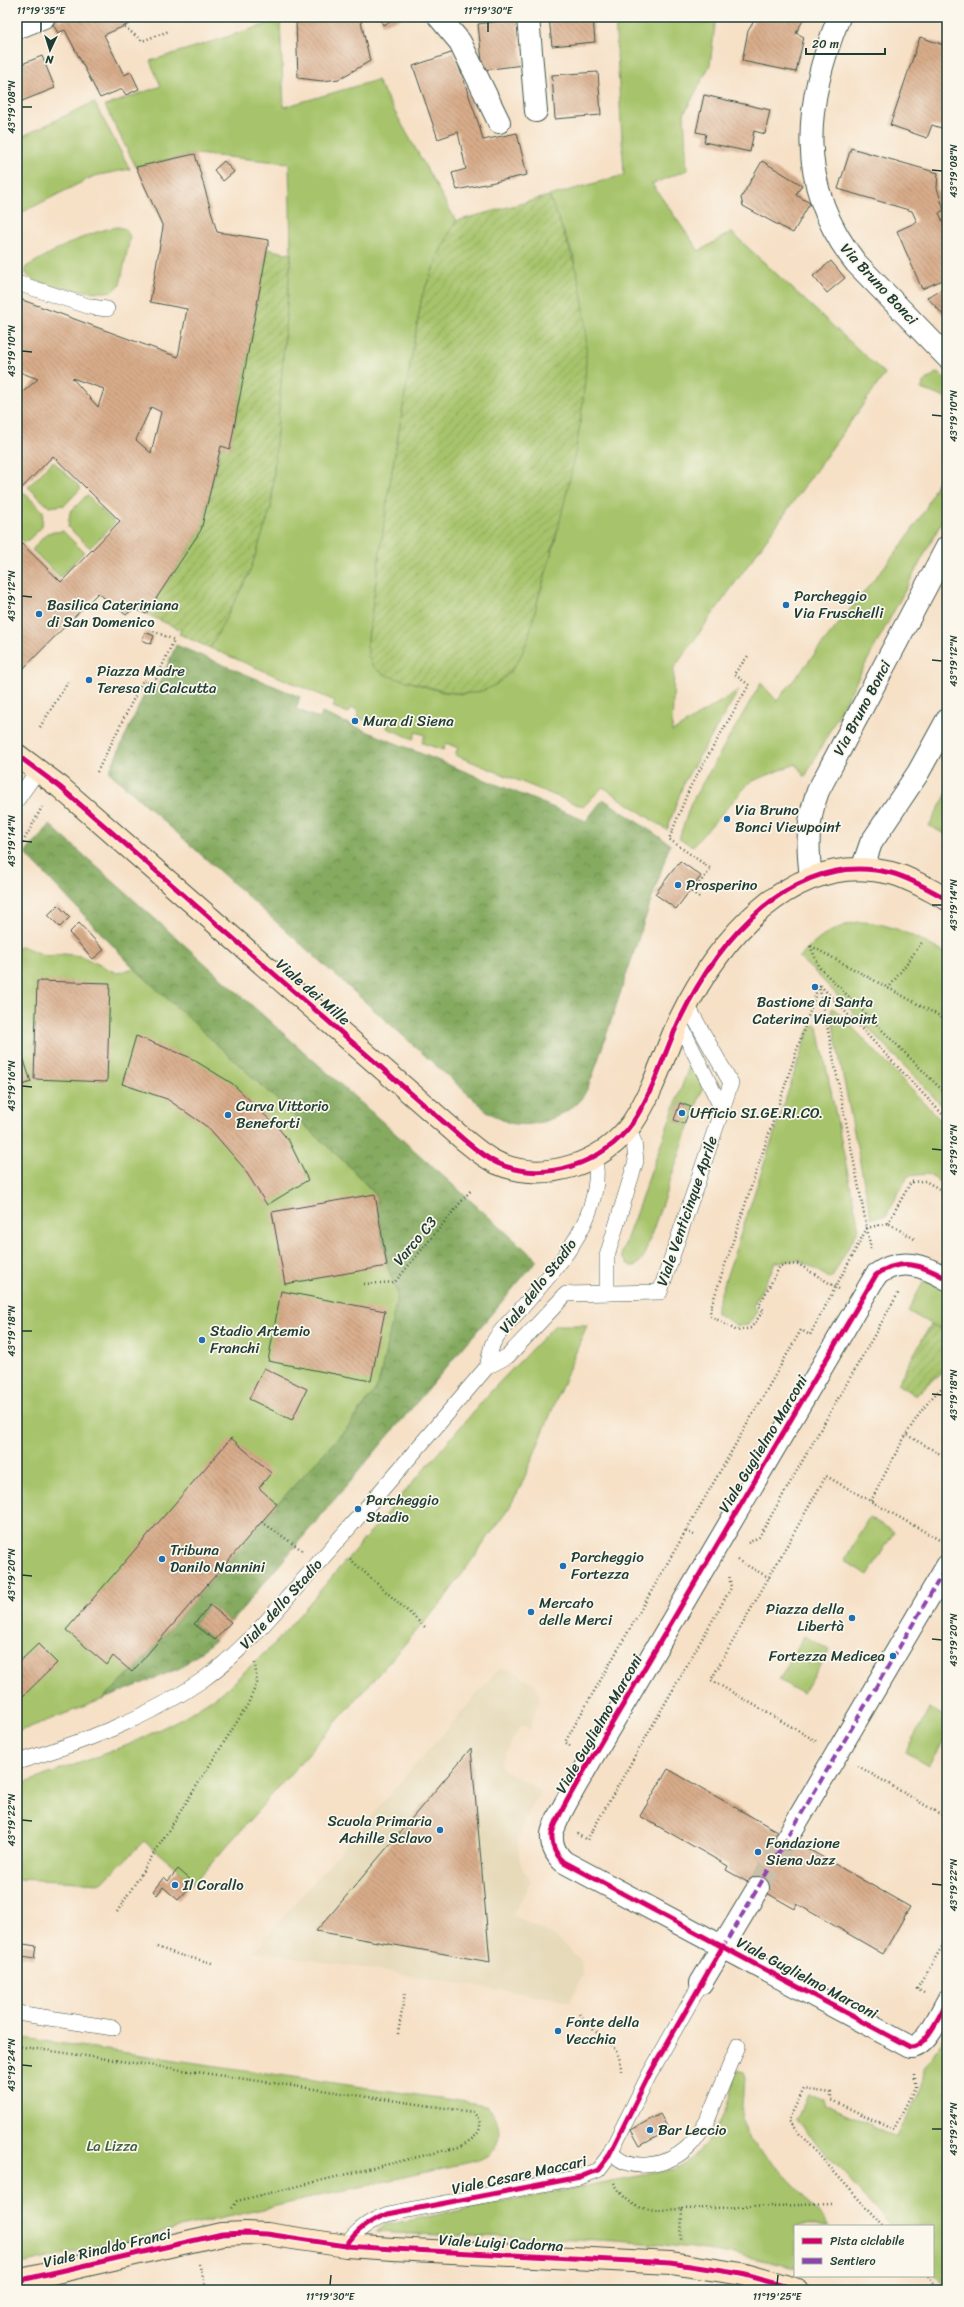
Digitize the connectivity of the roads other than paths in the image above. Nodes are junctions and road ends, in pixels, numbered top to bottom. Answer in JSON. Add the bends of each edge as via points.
{"nodes":[{"id":1,"x":44,"y":17,"type":"edge"},
{"id":2,"x":439,"y":17,"type":"edge"},
{"id":3,"x":528,"y":17,"type":"edge"},
{"id":4,"x":839,"y":17,"type":"edge"},
{"id":5,"x":17,"y":28,"type":"edge"},
{"id":6,"x":536,"y":110,"type":"dead end"},
{"id":7,"x":499,"y":122,"type":"dead end"},
{"id":8,"x":17,"y":283,"type":"edge"},
{"id":9,"x":107,"y":309,"type":"dead end"},
{"id":10,"x":947,"y":357,"type":"edge"},
{"id":11,"x":947,"y":547,"type":"edge"},
{"id":12,"x":947,"y":720,"type":"edge"},
{"id":13,"x":17,"y":755,"type":"edge"},
{"id":14,"x":38,"y":770,"type":"junction"},
{"id":15,"x":17,"y":800,"type":"edge"},
{"id":16,"x":862,"y":869,"type":"junction"},
{"id":17,"x":811,"y":877,"type":"junction"},
{"id":18,"x":947,"y":899,"type":"edge"},
{"id":19,"x":683,"y":1014,"type":"junction"},
{"id":20,"x":628,"y":1129,"type":"junction"},
{"id":21,"x":595,"y":1157,"type":"junction"},
{"id":22,"x":947,"y":1279,"type":"edge"},
{"id":23,"x":607,"y":1293,"type":"junction"},
{"id":24,"x":566,"y":1294,"type":"joint"},
{"id":25,"x":487,"y":1367,"type":"junction"},
{"id":26,"x":947,"y":1566,"type":"edge"},
{"id":27,"x":17,"y":1762,"type":"edge"},
{"id":28,"x":787,"y":1838,"type":"tunnel mouth"},
{"id":29,"x":758,"y":1888,"type":"tunnel mouth"},
{"id":30,"x":723,"y":1946,"type":"junction"},
{"id":31,"x":701,"y":1983,"type":"joint"},
{"id":32,"x":946,"y":2004,"type":"edge"},
{"id":33,"x":17,"y":2013,"type":"edge"},
{"id":34,"x":113,"y":2028,"type":"dead end"},
{"id":35,"x":738,"y":2046,"type":"dead end"},
{"id":36,"x":611,"y":2152,"type":"junction"},
{"id":37,"x":202,"y":2239,"type":"joint"},
{"id":38,"x":346,"y":2246,"type":"junction"},
{"id":39,"x":17,"y":2281,"type":"edge"},
{"id":40,"x":798,"y":2290,"type":"edge"}],
"edges":[{"from":1,"to":5,"type":"street"},
{"from":2,"to":7,"type":"street","via":[[460,42]]},
{"from":3,"to":6,"type":"street"},
{"from":4,"to":10,"type":"street","name":"Via Bruno Bonci","via":[[816,87],[812,108],[812,147],[820,196],[843,247],[877,286]]},
{"from":8,"to":9,"type":"lane","via":[[91,307]]},
{"from":11,"to":17,"type":"street","name":"Via Bruno Bonci","via":[[818,791],[808,836]]},
{"from":12,"to":16,"type":"street","via":[[918,774],[871,843]]},
{"from":13,"to":14,"type":"street","name":"Viale dei Mille"},
{"from":14,"to":15,"type":"lane"},
{"from":14,"to":21,"type":"street","name":"Viale dei Mille","via":[[483,1155],[507,1166],[535,1172],[558,1170]]},
{"from":16,"to":17,"type":"street","via":[[832,871]]},
{"from":16,"to":18,"type":"street","via":[[905,877]]},
{"from":17,"to":19,"type":"street","via":[[774,899],[739,930],[708,969]]},
{"from":19,"to":20,"type":"street","via":[[639,1112]]},
{"from":19,"to":23,"type":"lane","name":"Viale Venticinque Aprile","via":[[731,1083],[660,1292]]},
{"from":20,"to":21,"type":"street"},
{"from":20,"to":23,"type":"lane","via":[[634,1142],[636,1161],[607,1256]]},
{"from":21,"to":25,"type":"lane","name":"Viale dello Stadio","via":[[597,1178],[587,1216],[576,1240],[557,1267],[493,1343]]},
{"from":22,"to":30,"type":"street","name":"Viale Guglielmo Marconi","via":[[929,1269],[908,1264],[885,1268],[876,1275],[591,1759],[552,1834],[555,1851],[564,1862]]},
{"from":23,"to":24,"type":"lane","name":"Viale Venticinque Aprile"},
{"from":24,"to":25,"type":"lane","name":"Viale dello Stadio","via":[[508,1356]]},
{"from":25,"to":27,"type":"lane","name":"Viale dello Stadio","via":[[246,1645],[200,1681],[165,1703],[87,1738]]},
{"from":26,"to":28,"type":"street"},
{"from":29,"to":30,"type":"street","name":"Viale Cesare Maccari"},
{"from":30,"to":31,"type":"street","name":"Viale Cesare Maccari"},
{"from":30,"to":32,"type":"street","name":"Viale Guglielmo Marconi","via":[[903,2044],[914,2047],[923,2042]]},
{"from":31,"to":36,"type":"lane","name":"Viale Cesare Maccari"},
{"from":33,"to":34,"type":"lane"},
{"from":35,"to":36,"type":"lane","via":[[707,2121],[686,2149],[664,2161],[640,2165],[620,2161]]},
{"from":36,"to":38,"type":"lane","name":"Viale Cesare Maccari","via":[[593,2173],[580,2177],[388,2214],[365,2225]]},
{"from":37,"to":38,"type":"street","name":"Viale Luigi Cadorna","via":[[246,2233]]},
{"from":37,"to":39,"type":"street","name":"Viale Rinaldo Franci"},
{"from":38,"to":40,"type":"street","name":"Viale Luigi Cadorna","via":[[671,2263],[742,2274]]}]}
